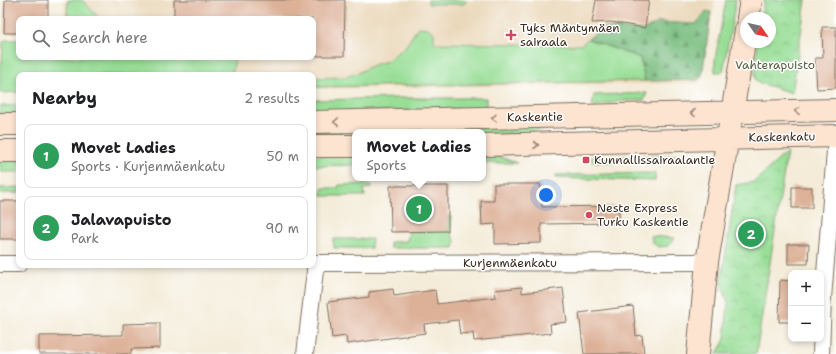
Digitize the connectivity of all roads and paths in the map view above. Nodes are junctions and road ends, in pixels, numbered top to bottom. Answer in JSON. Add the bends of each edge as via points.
{"nodes":[{"id":1,"x":751,"y":0,"type":"edge"},
{"id":2,"x":749,"y":12,"type":"edge"},
{"id":3,"x":743,"y":48,"type":"edge"},
{"id":4,"x":836,"y":110,"type":"edge"},
{"id":5,"x":732,"y":113,"type":"junction"},
{"id":6,"x":316,"y":122,"type":"edge"},
{"id":7,"x":0,"y":124,"type":"edge"},
{"id":8,"x":16,"y":124,"type":"edge"},
{"id":9,"x":836,"y":137,"type":"edge"},
{"id":10,"x":727,"y":139,"type":"junction"},
{"id":11,"x":486,"y":145,"type":"edge"},
{"id":12,"x":316,"y":146,"type":"edge"},
{"id":13,"x":352,"y":146,"type":"edge"},
{"id":14,"x":16,"y":150,"type":"edge"},
{"id":15,"x":0,"y":151,"type":"edge"},
{"id":16,"x":708,"y":262,"type":"junction"},
{"id":17,"x":316,"y":263,"type":"edge"},
{"id":18,"x":0,"y":264,"type":"edge"},
{"id":19,"x":16,"y":264,"type":"edge"},
{"id":20,"x":314,"y":268,"type":"edge"},
{"id":21,"x":305,"y":354,"type":"edge"},
{"id":22,"x":698,"y":354,"type":"edge"},
{"id":23,"x":821,"y":354,"type":"edge"}],
"edges":[{"from":1,"to":2,"type":"main road"},
{"from":3,"to":5,"type":"main road"},
{"from":4,"to":5,"type":"main road","name":"Kaskenkatu","one_way":true},
{"from":5,"to":6,"type":"main road","name":"Kaskentie","one_way":true},
{"from":5,"to":10,"type":"main road"},
{"from":7,"to":8,"type":"main road"},
{"from":9,"to":10,"type":"main road","name":"Kaskenkatu"},
{"from":9,"to":23,"type":"street"},
{"from":11,"to":10,"type":"main road","one_way":true},
{"from":10,"to":16,"type":"main road"},
{"from":12,"to":13,"type":"main road"},
{"from":14,"to":15,"type":"main road"},
{"from":16,"to":17,"type":"street","name":"Kurjenmäenkatu"},
{"from":16,"to":22,"type":"main road"},
{"from":18,"to":19,"type":"street"},
{"from":20,"to":21,"type":"street"}]}
